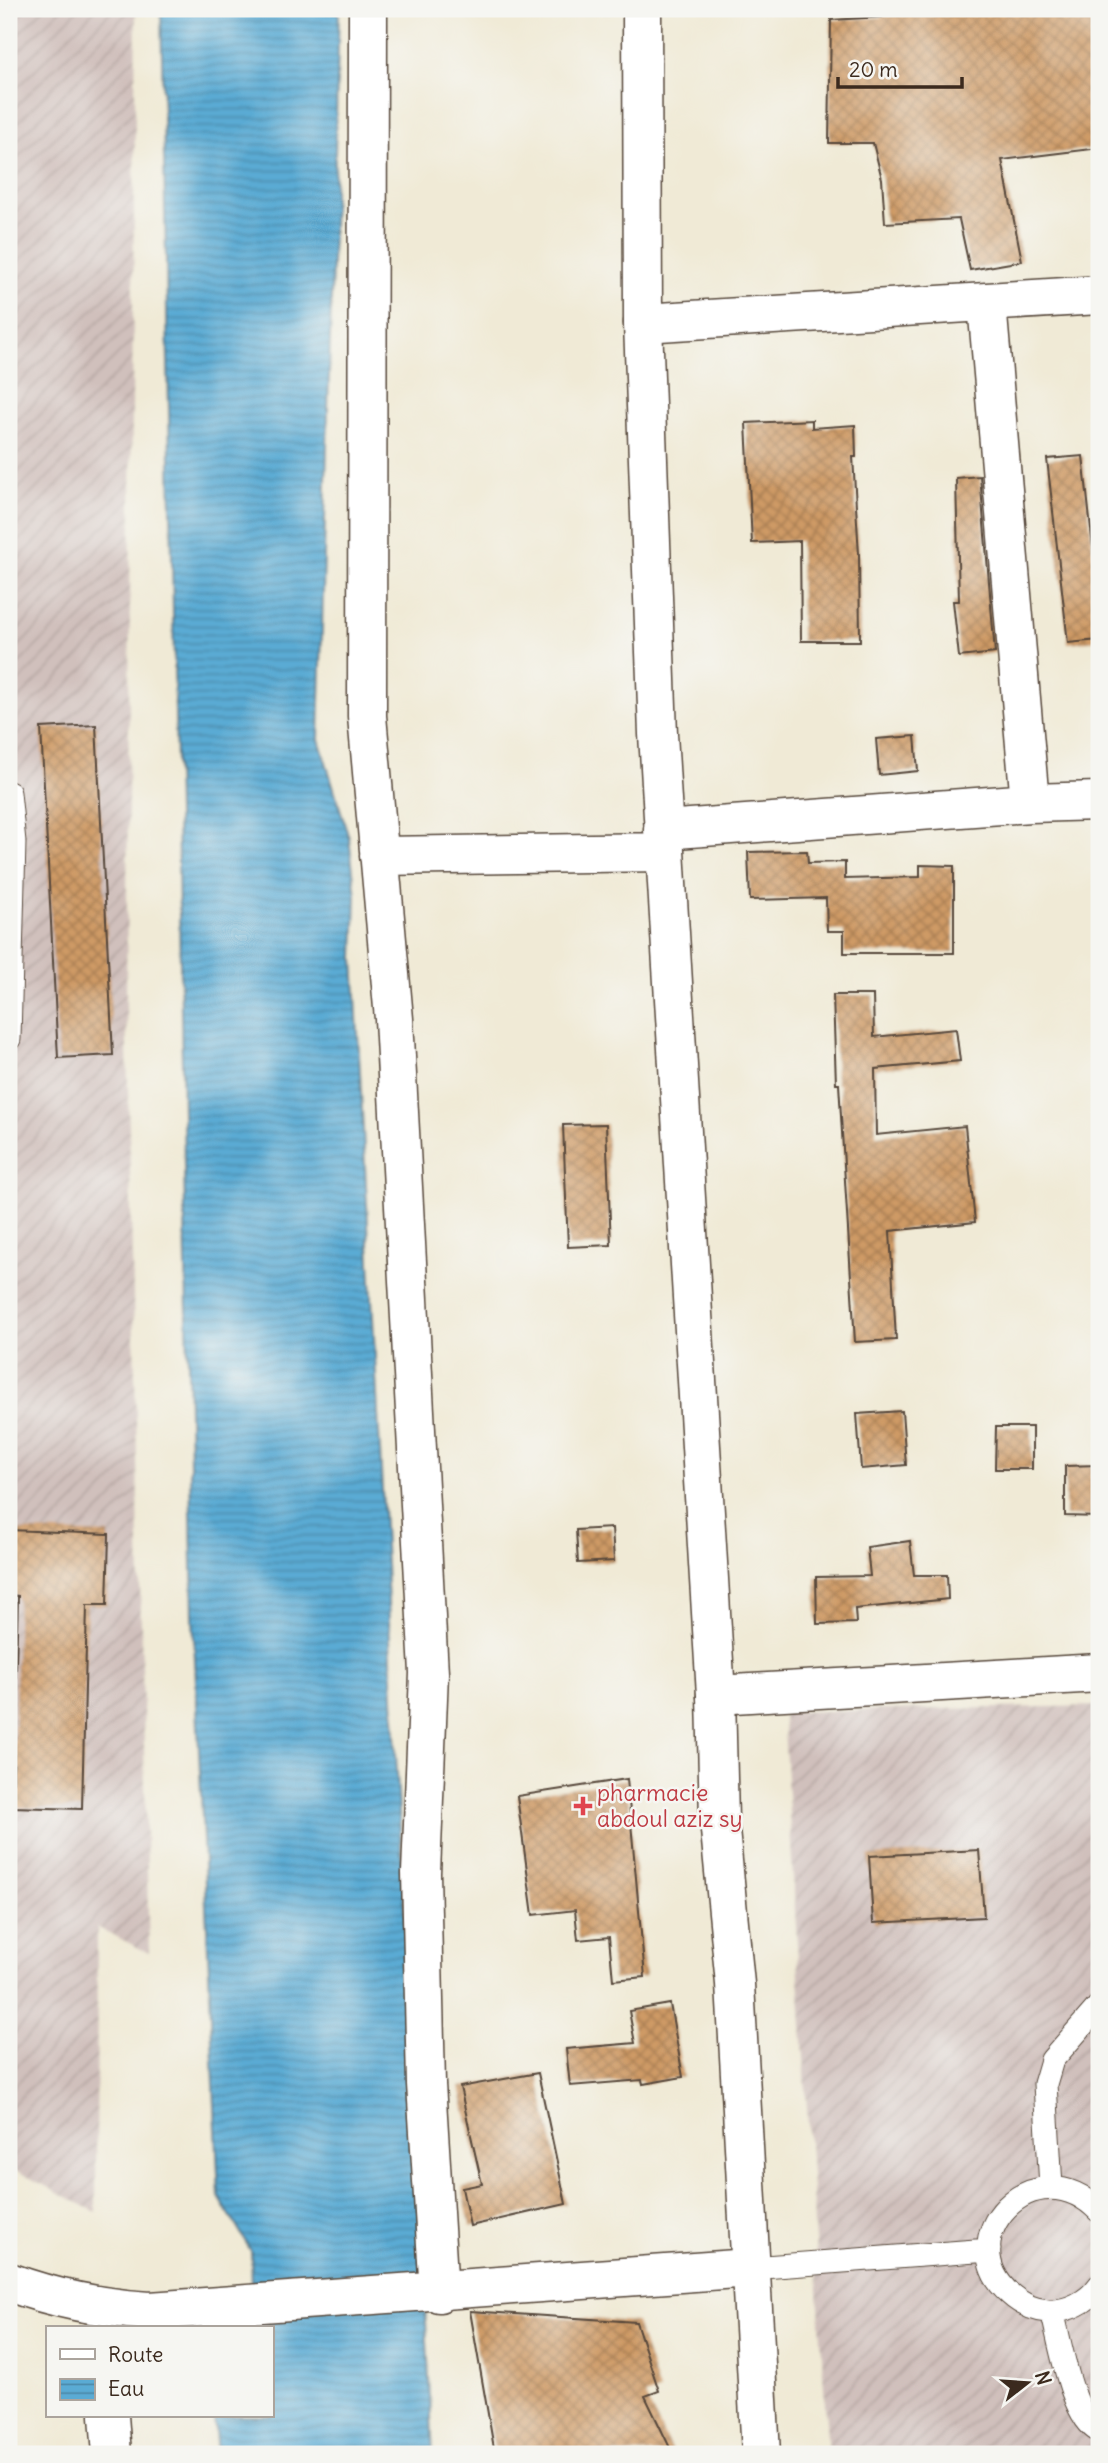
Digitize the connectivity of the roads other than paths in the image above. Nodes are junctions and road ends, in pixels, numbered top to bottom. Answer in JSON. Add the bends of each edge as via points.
{"nodes":[{"id":1,"x":369,"y":9,"type":"edge"},
{"id":2,"x":642,"y":9,"type":"edge"},
{"id":3,"x":1099,"y":295,"type":"edge"},
{"id":4,"x":987,"y":304,"type":"junction"},
{"id":5,"x":643,"y":323,"type":"junction"},
{"id":6,"x":9,"y":793,"type":"edge"},
{"id":7,"x":1099,"y":801,"type":"edge"},
{"id":8,"x":1030,"y":803,"type":"junction"},
{"id":9,"x":664,"y":841,"type":"junction"},
{"id":10,"x":379,"y":856,"type":"junction"},
{"id":11,"x":9,"y":1039,"type":"edge"},
{"id":12,"x":1099,"y":1673,"type":"edge"},
{"id":13,"x":716,"y":1695,"type":"junction"},
{"id":14,"x":1099,"y":2006,"type":"edge"},
{"id":15,"x":1051,"y":2187,"type":"junction"},
{"id":16,"x":1099,"y":2211,"type":"edge"},
{"id":17,"x":989,"y":2250,"type":"junction"},
{"id":18,"x":750,"y":2268,"type":"junction"},
{"id":19,"x":9,"y":2282,"type":"edge"},
{"id":20,"x":1099,"y":2286,"type":"edge"},
{"id":21,"x":439,"y":2292,"type":"junction"},
{"id":22,"x":1052,"y":2311,"type":"junction"},
{"id":23,"x":108,"y":2318,"type":"edge"},
{"id":24,"x":109,"y":2418,"type":"edge"},
{"id":25,"x":1099,"y":2431,"type":"edge"},
{"id":26,"x":112,"y":2454,"type":"edge"},
{"id":27,"x":761,"y":2454,"type":"edge"}],
"edges":[{"from":1,"to":10,"type":"street","via":[[367,716]]},
{"from":2,"to":5,"type":"street"},
{"from":3,"to":4,"type":"street"},
{"from":4,"to":5,"type":"street"},
{"from":4,"to":8,"type":"street"},
{"from":5,"to":9,"type":"street"},
{"from":6,"to":11,"type":"lane","via":[[14,842]]},
{"from":7,"to":8,"type":"street"},
{"from":8,"to":9,"type":"street"},
{"from":9,"to":10,"type":"street"},
{"from":9,"to":13,"type":"street"},
{"from":10,"to":21,"type":"street","via":[[394,1019],[429,1673],[421,1873],[426,2084]]},
{"from":12,"to":13,"type":"street"},
{"from":13,"to":18,"type":"street","via":[[719,1820],[735,1984]]},
{"from":14,"to":15,"type":"lane","via":[[1052,2060],[1045,2084]]},
{"from":15,"to":16,"type":"lane","via":[[1070,2190]]},
{"from":15,"to":17,"type":"lane","via":[[1031,2190],[1000,2213]]},
{"from":17,"to":18,"type":"lane"},
{"from":17,"to":22,"type":"lane","via":[[993,2271],[1004,2289],[1020,2303]]},
{"from":18,"to":21,"type":"street"},
{"from":18,"to":27,"type":"street"},
{"from":19,"to":23,"type":"street"},
{"from":20,"to":22,"type":"lane","via":[[1081,2304]]},
{"from":21,"to":23,"type":"street","via":[[150,2311]]},
{"from":22,"to":25,"type":"lane","via":[[1076,2399],[1091,2426]]},
{"from":24,"to":26,"type":"street"}]}
